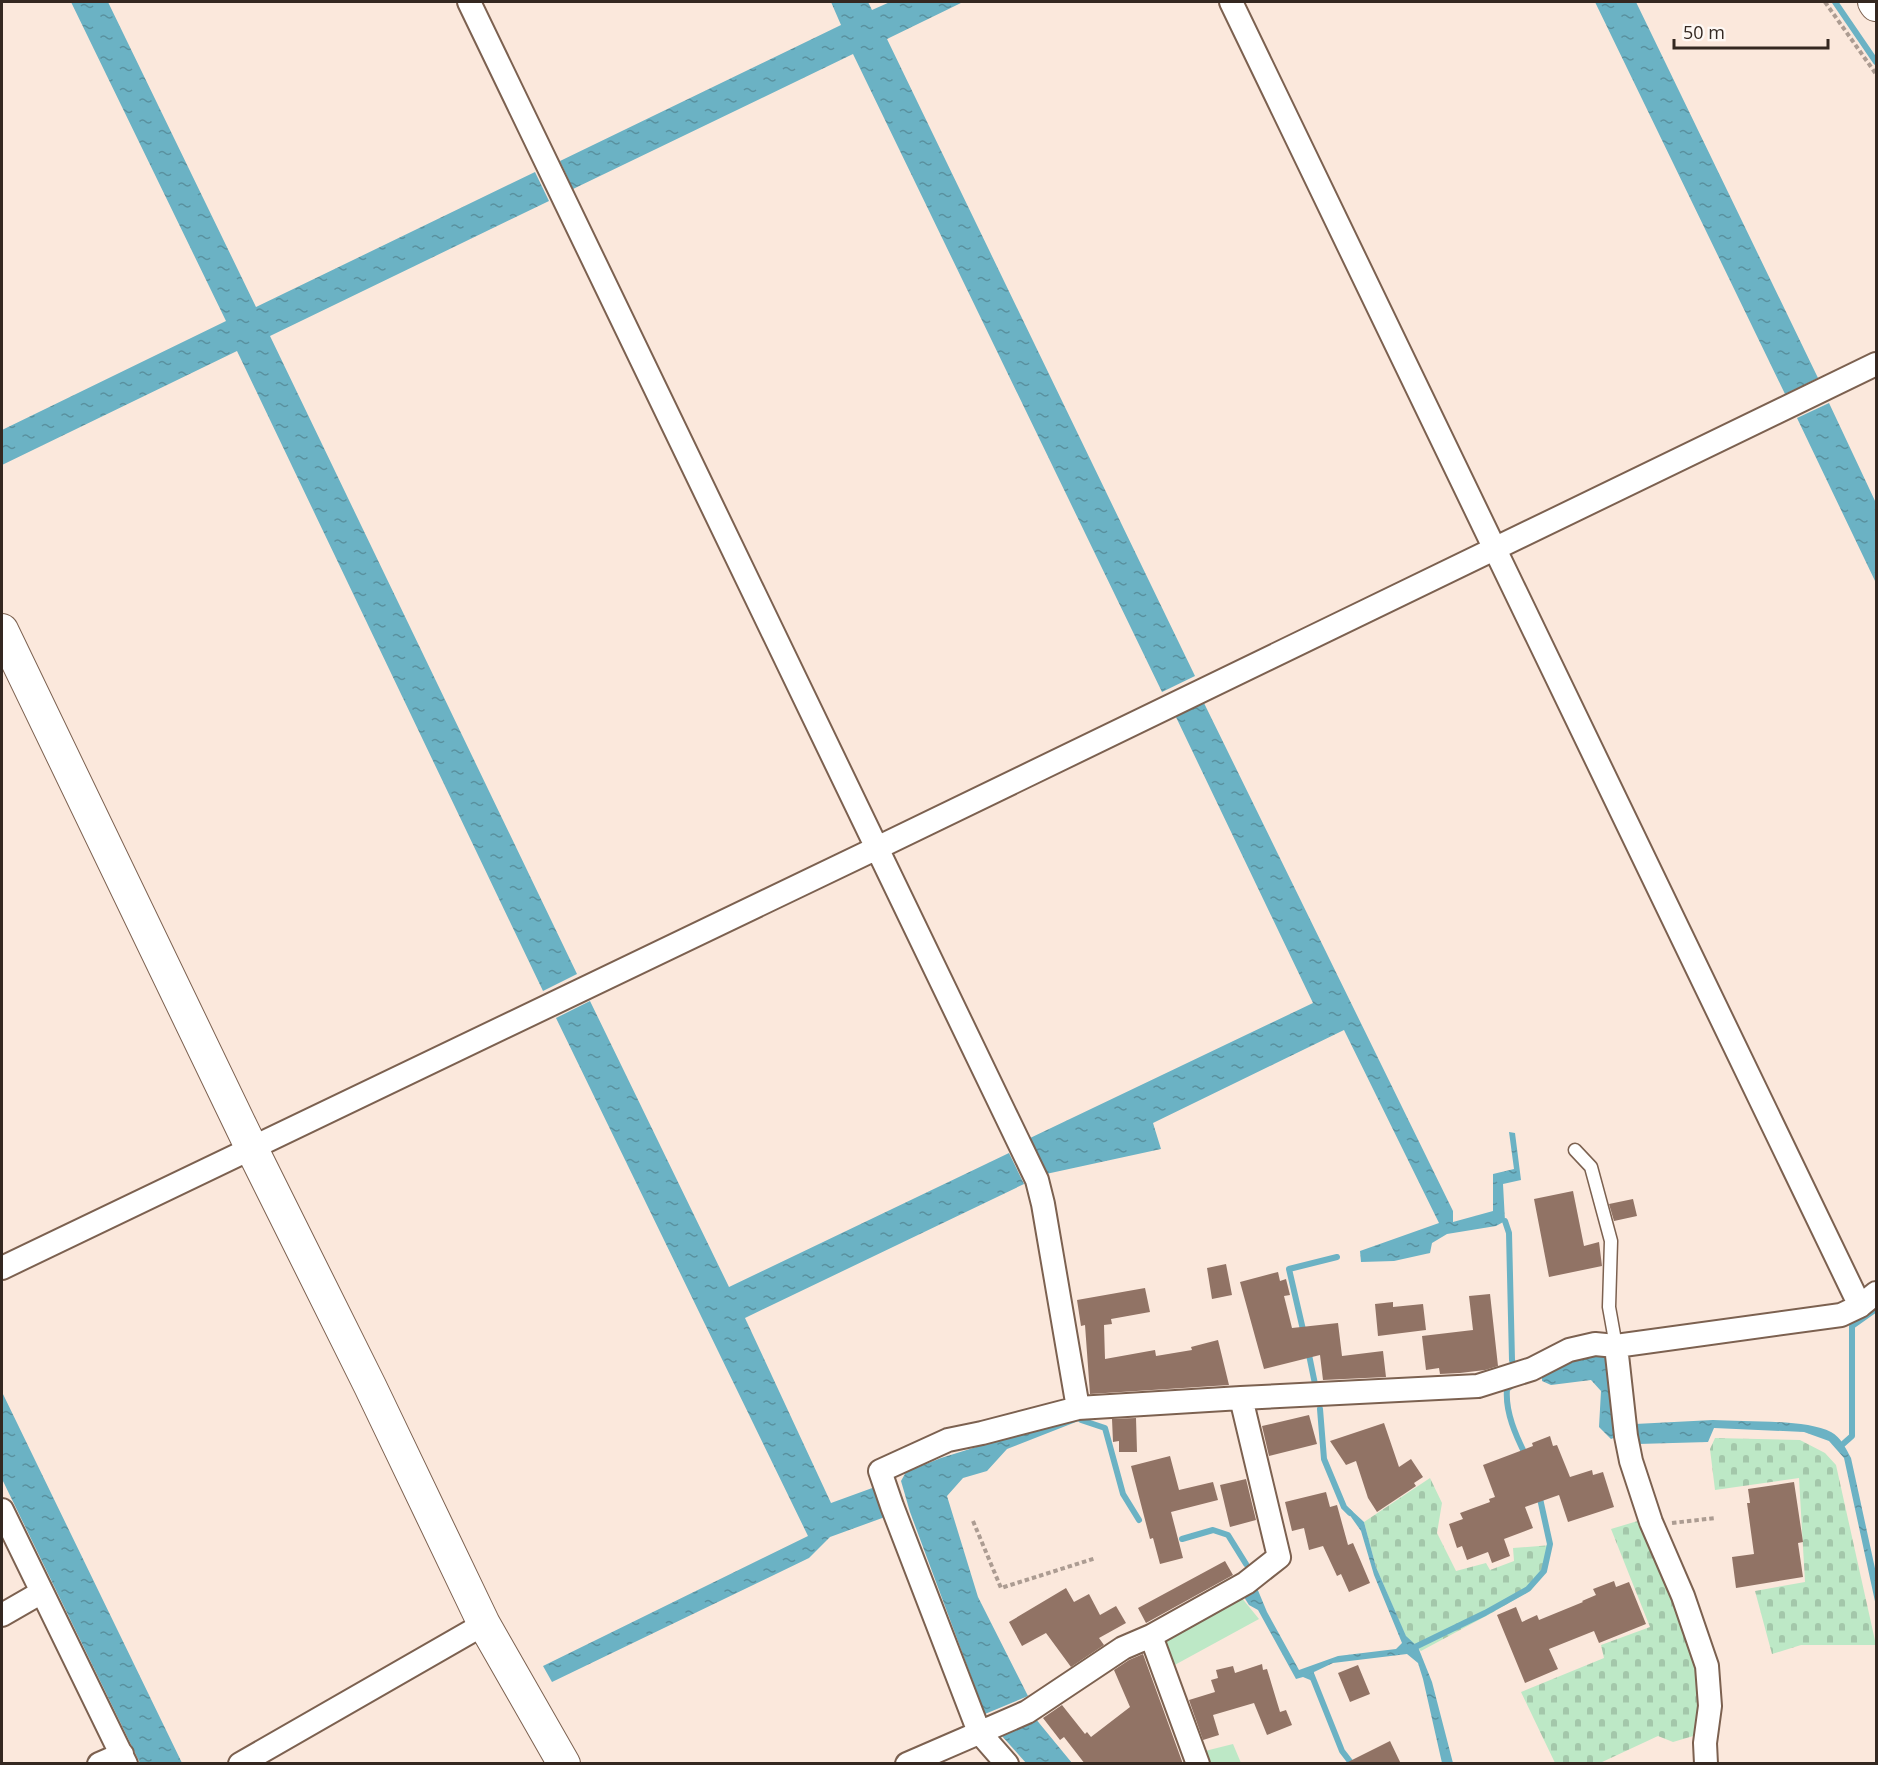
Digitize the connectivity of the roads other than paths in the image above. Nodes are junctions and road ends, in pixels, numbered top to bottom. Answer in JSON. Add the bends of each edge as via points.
{"nodes":[{"id":1,"x":469,"y":2,"type":"edge"},
{"id":2,"x":1232,"y":2,"type":"edge"},
{"id":3,"x":1876,"y":364,"type":"edge"},
{"id":4,"x":1495,"y":548,"type":"junction"},
{"id":5,"x":2,"y":630,"type":"edge"},
{"id":6,"x":877,"y":848,"type":"junction"},
{"id":7,"x":252,"y":1149,"type":"junction"},
{"id":8,"x":1575,"y":1150,"type":"dead end"},
{"id":9,"x":2,"y":1268,"type":"edge"},
{"id":10,"x":1868,"y":1299,"type":"edge"},
{"id":11,"x":1616,"y":1346,"type":"junction"},
{"id":12,"x":1240,"y":1398,"type":"junction"},
{"id":13,"x":1078,"y":1408,"type":"junction"},
{"id":14,"x":2,"y":1510,"type":"edge"},
{"id":15,"x":42,"y":1592,"type":"junction"},
{"id":16,"x":2,"y":1615,"type":"edge"},
{"id":17,"x":484,"y":1624,"type":"junction"},
{"id":18,"x":1151,"y":1636,"type":"junction"},
{"id":19,"x":979,"y":1732,"type":"junction"},
{"id":20,"x":124,"y":1759,"type":"edge"},
{"id":21,"x":99,"y":1764,"type":"edge"},
{"id":22,"x":240,"y":1764,"type":"edge"},
{"id":23,"x":564,"y":1764,"type":"edge"},
{"id":24,"x":907,"y":1764,"type":"edge"},
{"id":25,"x":1007,"y":1764,"type":"edge"},
{"id":26,"x":1198,"y":1764,"type":"edge"},
{"id":27,"x":1706,"y":1764,"type":"edge"}],
"edges":[{"from":1,"to":6,"type":"street"},
{"from":2,"to":4,"type":"street"},
{"from":3,"to":4,"type":"street"},
{"from":4,"to":6,"type":"street"},
{"from":4,"to":10,"type":"street"},
{"from":5,"to":7,"type":"street"},
{"from":6,"to":7,"type":"street"},
{"from":6,"to":13,"type":"street","via":[[1037,1180]]},
{"from":7,"to":9,"type":"street"},
{"from":7,"to":17,"type":"street"},
{"from":8,"to":11,"type":"lane","via":[[1591,1167],[1611,1240],[1609,1307]]},
{"from":10,"to":11,"type":"street","via":[[1841,1316]]},
{"from":11,"to":12,"type":"street","via":[[1595,1344],[1569,1350],[1532,1369],[1478,1386]]},
{"from":11,"to":27,"type":"street","via":[[1631,1461],[1707,1666],[1710,1706]]},
{"from":12,"to":13,"type":"street"},
{"from":12,"to":18,"type":"street","via":[[1279,1557],[1246,1583]]},
{"from":13,"to":19,"type":"street","via":[[948,1440],[880,1471]]},
{"from":14,"to":15,"type":"street"},
{"from":15,"to":16,"type":"street"},
{"from":15,"to":20,"type":"street"},
{"from":17,"to":22,"type":"street"},
{"from":17,"to":23,"type":"street"},
{"from":18,"to":19,"type":"street","via":[[1124,1648],[1027,1712]]},
{"from":18,"to":26,"type":"street"},
{"from":19,"to":24,"type":"street"},
{"from":19,"to":25,"type":"street"},
{"from":20,"to":21,"type":"street"}]}
